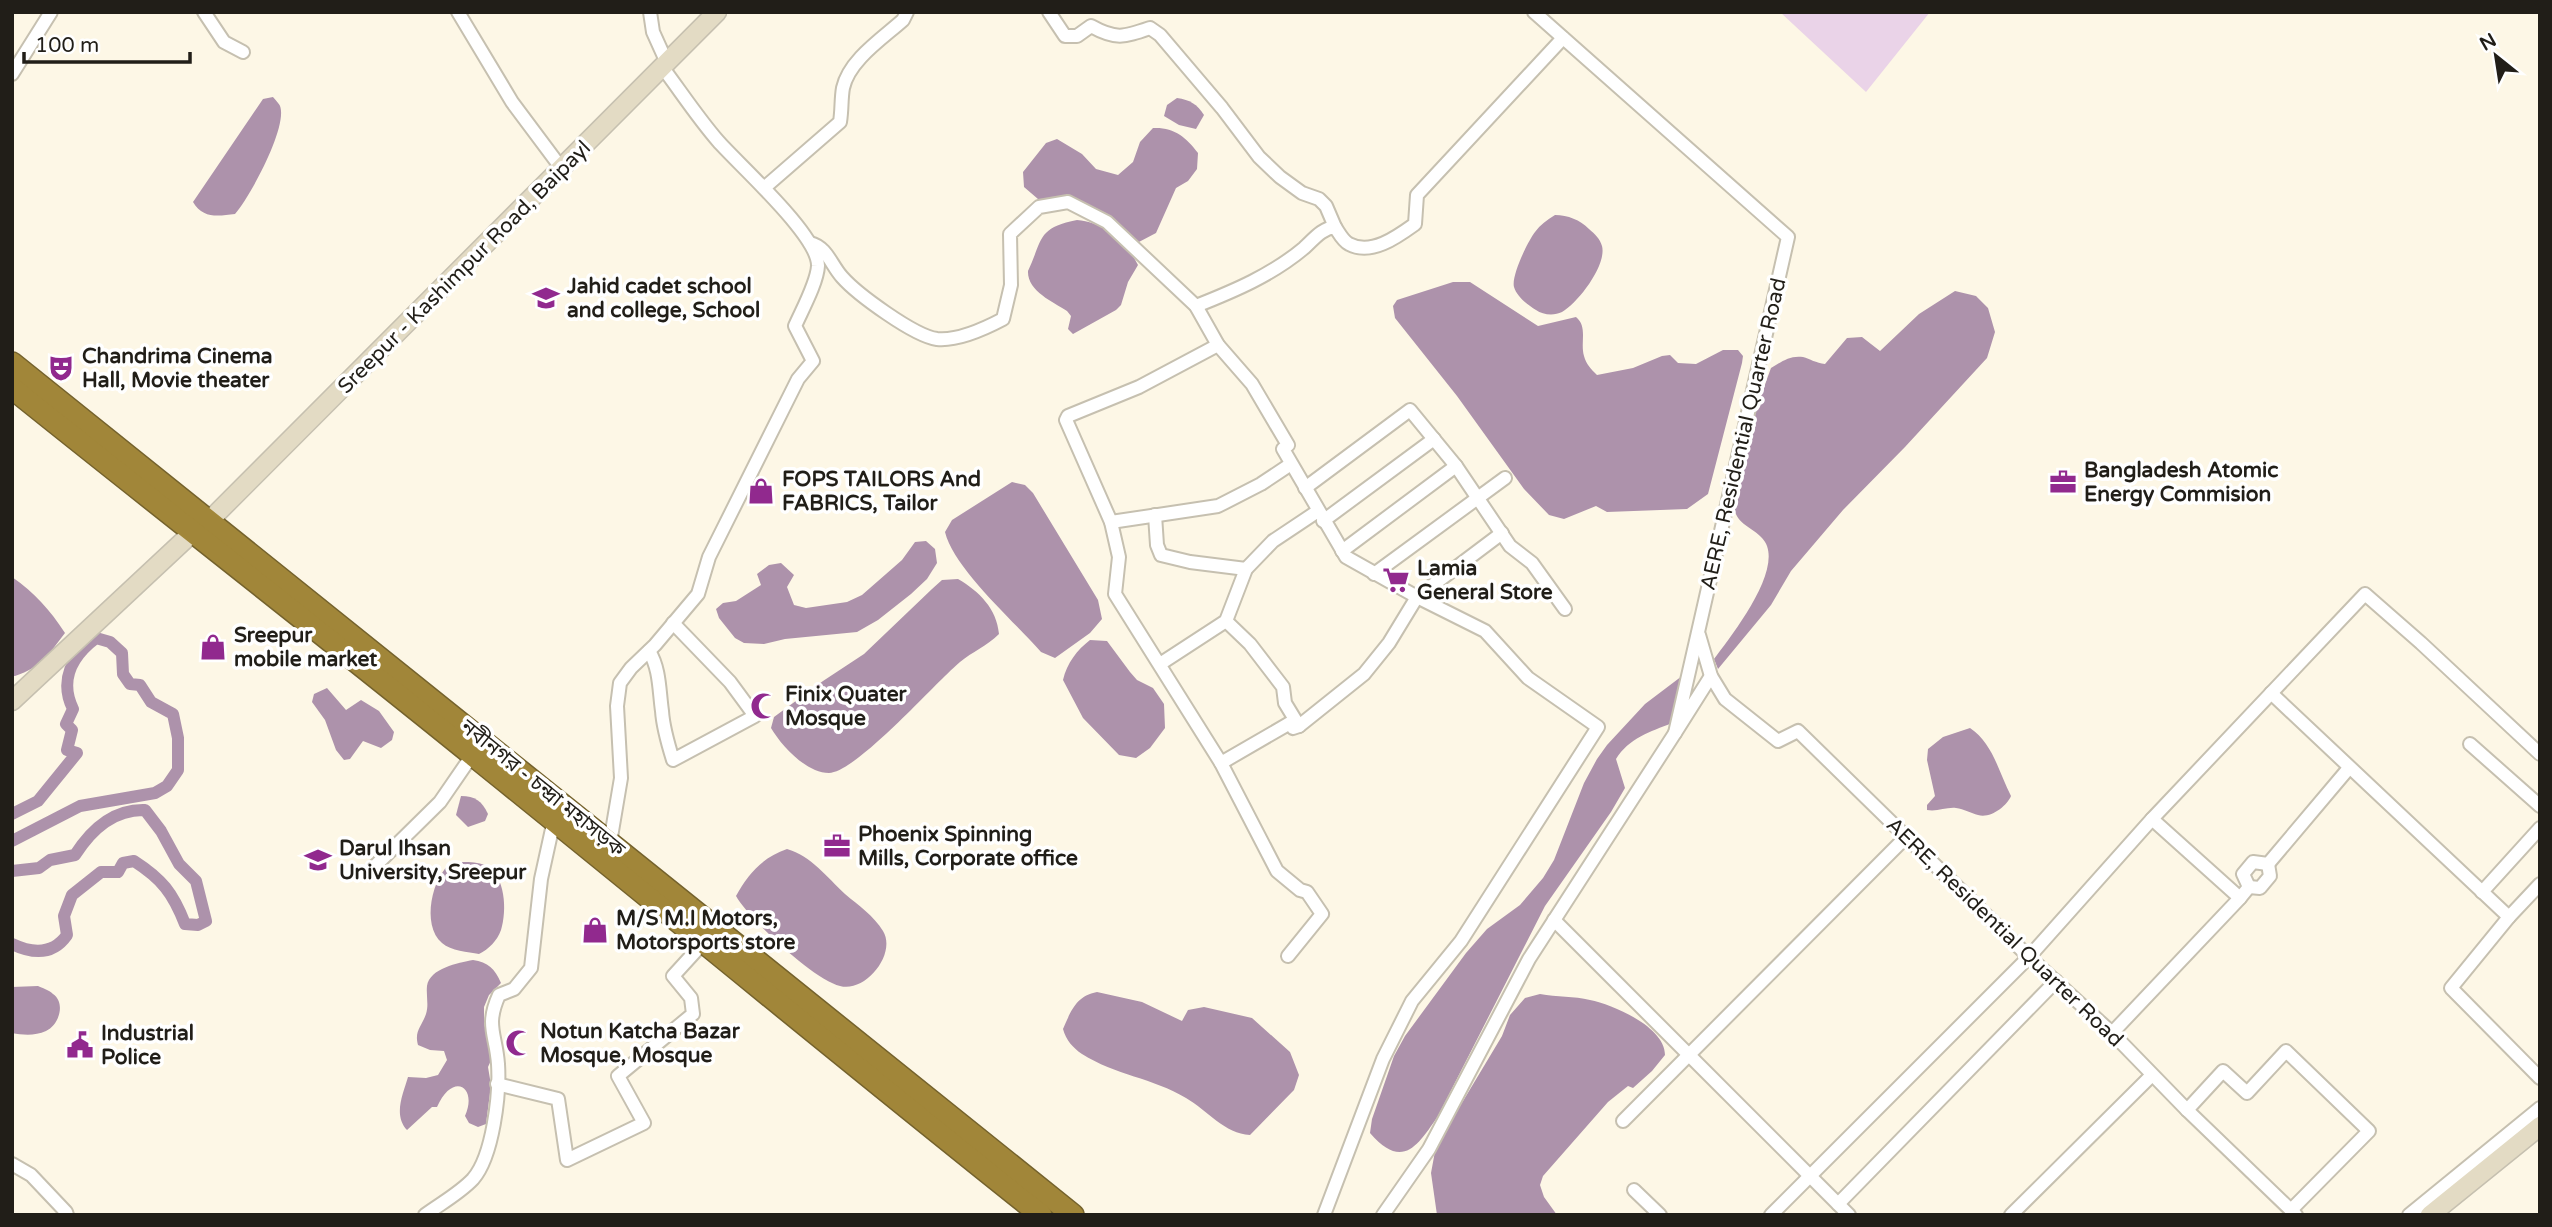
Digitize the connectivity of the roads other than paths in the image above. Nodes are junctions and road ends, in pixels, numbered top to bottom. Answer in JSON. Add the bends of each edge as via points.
{"nodes":[{"id":1,"x":51,"y":12,"type":"edge"},
{"id":2,"x":204,"y":12,"type":"edge"},
{"id":3,"x":458,"y":12,"type":"edge"},
{"id":4,"x":650,"y":12,"type":"edge"},
{"id":5,"x":717,"y":12,"type":"edge"},
{"id":6,"x":907,"y":12,"type":"edge"},
{"id":7,"x":1049,"y":12,"type":"edge"},
{"id":8,"x":1534,"y":12,"type":"edge"},
{"id":9,"x":1563,"y":38,"type":"junction"},
{"id":10,"x":243,"y":52,"type":"dead end"},
{"id":11,"x":665,"y":66,"type":"junction"},
{"id":12,"x":12,"y":74,"type":"edge"},
{"id":13,"x":562,"y":169,"type":"junction"},
{"id":14,"x":764,"y":188,"type":"junction"},
{"id":15,"x":1335,"y":227,"type":"junction"},
{"id":16,"x":810,"y":243,"type":"junction"},
{"id":17,"x":1196,"y":306,"type":"junction"},
{"id":18,"x":1218,"y":345,"type":"junction"},
{"id":19,"x":12,"y":363,"type":"edge"},
{"id":20,"x":12,"y":388,"type":"edge"},
{"id":21,"x":1434,"y":439,"type":"junction"},
{"id":22,"x":1292,"y":464,"type":"junction"},
{"id":23,"x":1456,"y":466,"type":"junction"},
{"id":24,"x":1505,"y":478,"type":"dead end"},
{"id":25,"x":1305,"y":488,"type":"junction"},
{"id":26,"x":1479,"y":497,"type":"junction"},
{"id":27,"x":1154,"y":515,"type":"junction"},
{"id":28,"x":1320,"y":516,"type":"junction"},
{"id":29,"x":210,"y":520,"type":"junction"},
{"id":30,"x":1111,"y":522,"type":"junction"},
{"id":31,"x":192,"y":533,"type":"junction"},
{"id":32,"x":1502,"y":533,"type":"junction"},
{"id":33,"x":1342,"y":551,"type":"junction"},
{"id":34,"x":1245,"y":569,"type":"junction"},
{"id":35,"x":1374,"y":574,"type":"junction"},
{"id":36,"x":1417,"y":597,"type":"junction"},
{"id":37,"x":1565,"y":610,"type":"dead end"},
{"id":38,"x":1226,"y":621,"type":"junction"},
{"id":39,"x":673,"y":623,"type":"junction"},
{"id":40,"x":1698,"y":631,"type":"junction"},
{"id":41,"x":649,"y":651,"type":"junction"},
{"id":42,"x":1160,"y":664,"type":"junction"},
{"id":43,"x":1711,"y":676,"type":"junction"},
{"id":44,"x":2271,"y":694,"type":"junction"},
{"id":45,"x":12,"y":701,"type":"edge"},
{"id":46,"x":1299,"y":726,"type":"junction"},
{"id":47,"x":1675,"y":733,"type":"junction"},
{"id":48,"x":2470,"y":744,"type":"dead end"},
{"id":49,"x":472,"y":754,"type":"junction"},
{"id":50,"x":2540,"y":754,"type":"edge"},
{"id":51,"x":1221,"y":763,"type":"junction"},
{"id":52,"x":2350,"y":768,"type":"junction"},
{"id":53,"x":2540,"y":806,"type":"edge"},
{"id":54,"x":2152,"y":819,"type":"junction"},
{"id":55,"x":554,"y":820,"type":"junction"},
{"id":56,"x":2540,"y":828,"type":"edge"},
{"id":57,"x":1906,"y":837,"type":"junction"},
{"id":58,"x":610,"y":843,"type":"junction"},
{"id":59,"x":2267,"y":864,"type":"junction"},
{"id":60,"x":373,"y":868,"type":"dead end"},
{"id":61,"x":2540,"y":884,"type":"edge"},
{"id":62,"x":2249,"y":887,"type":"junction"},
{"id":63,"x":2482,"y":891,"type":"junction"},
{"id":64,"x":2240,"y":898,"type":"junction"},
{"id":65,"x":2509,"y":917,"type":"junction"},
{"id":66,"x":1554,"y":920,"type":"junction"},
{"id":67,"x":704,"y":942,"type":"junction"},
{"id":68,"x":1288,"y":956,"type":"dead end"},
{"id":69,"x":2029,"y":957,"type":"junction"},
{"id":70,"x":2056,"y":981,"type":"junction"},
{"id":71,"x":2112,"y":1033,"type":"junction"},
{"id":72,"x":1691,"y":1055,"type":"junction"},
{"id":73,"x":2152,"y":1075,"type":"junction"},
{"id":74,"x":2540,"y":1078,"type":"edge"},
{"id":75,"x":497,"y":1084,"type":"junction"},
{"id":76,"x":2540,"y":1108,"type":"edge"},
{"id":77,"x":2187,"y":1110,"type":"junction"},
{"id":78,"x":1623,"y":1121,"type":"dead end"},
{"id":79,"x":2540,"y":1126,"type":"edge"},
{"id":80,"x":12,"y":1164,"type":"edge"},
{"id":81,"x":1810,"y":1176,"type":"junction"},
{"id":82,"x":1634,"y":1190,"type":"dead end"},
{"id":83,"x":1839,"y":1204,"type":"junction"},
{"id":84,"x":2293,"y":1212,"type":"edge"},
{"id":85,"x":70,"y":1214,"type":"edge"},
{"id":86,"x":425,"y":1215,"type":"edge"},
{"id":87,"x":1041,"y":1215,"type":"edge"},
{"id":88,"x":1073,"y":1215,"type":"edge"},
{"id":89,"x":1324,"y":1215,"type":"edge"},
{"id":90,"x":1383,"y":1215,"type":"edge"},
{"id":91,"x":1660,"y":1215,"type":"edge"},
{"id":92,"x":1771,"y":1215,"type":"edge"},
{"id":93,"x":1849,"y":1215,"type":"edge"},
{"id":94,"x":2011,"y":1215,"type":"edge"},
{"id":95,"x":2409,"y":1215,"type":"edge"},
{"id":96,"x":2430,"y":1215,"type":"edge"}],
"edges":[{"from":1,"to":12,"type":"street"},
{"from":2,"to":10,"type":"street","via":[[224,42]]},
{"from":3,"to":13,"type":"street","via":[[512,102]]},
{"from":4,"to":11,"type":"street"},
{"from":5,"to":11,"type":"street","name":"Sreepur - Kashimpur Road, Baipayl"},
{"from":6,"to":14,"type":"street","via":[[847,76],[840,122]]},
{"from":7,"to":15,"type":"street","via":[[1065,36],[1077,36],[1091,26],[1123,37],[1150,27],[1259,157],[1302,193],[1319,199]]},
{"from":8,"to":9,"type":"street"},
{"from":9,"to":15,"type":"street","via":[[1417,195],[1415,224],[1365,250],[1346,244]]},
{"from":9,"to":40,"type":"street","name":"AERE, Residential Quarter Road","via":[[1788,237]]},
{"from":11,"to":13,"type":"street","name":"Sreepur - Kashimpur Road, Baipayl"},
{"from":11,"to":14,"type":"street","via":[[718,141]]},
{"from":13,"to":29,"type":"street","name":"Sreepur - Kashimpur Road, Baipayl"},
{"from":14,"to":16,"type":"street"},
{"from":15,"to":17,"type":"street","via":[[1265,275]]},
{"from":16,"to":17,"type":"street","via":[[822,248],[842,278],[888,316],[936,339],[976,333],[1003,319],[1011,285],[1010,234],[1040,207],[1068,202],[1107,222]]},
{"from":16,"to":39,"type":"street","via":[[818,265],[795,326],[813,361],[798,379],[720,533],[698,594]]},
{"from":17,"to":18,"type":"street"},
{"from":18,"to":22,"type":"street","via":[[1276,421]]},
{"from":18,"to":30,"type":"street","via":[[1066,419]]},
{"from":19,"to":29,"type":"highway","name":"নবীনগর - চন্দ্রা মহাসড়ক"},
{"from":20,"to":31,"type":"highway","name":"নবীনগর - চন্দ্রা মহাসড়ক"},
{"from":21,"to":23,"type":"street"},
{"from":21,"to":25,"type":"street","via":[[1410,410]]},
{"from":21,"to":28,"type":"street"},
{"from":22,"to":25,"type":"street"},
{"from":22,"to":27,"type":"street","via":[[1218,506]]},
{"from":23,"to":26,"type":"street"},
{"from":23,"to":33,"type":"street"},
{"from":24,"to":26,"type":"street"},
{"from":25,"to":28,"type":"street"},
{"from":26,"to":32,"type":"street"},
{"from":26,"to":35,"type":"street"},
{"from":27,"to":30,"type":"street"},
{"from":27,"to":34,"type":"street","via":[[1161,555]]},
{"from":28,"to":33,"type":"street"},
{"from":28,"to":34,"type":"street","via":[[1273,541]]},
{"from":29,"to":58,"type":"highway","name":"নবীনগর - চন্দ্রা মহাসড়ক"},
{"from":30,"to":42,"type":"street","via":[[1119,556],[1115,594]]},
{"from":31,"to":45,"type":"street"},
{"from":31,"to":49,"type":"highway","name":"নবীনগর - চন্দ্রা মহাসড়ক"},
{"from":32,"to":36,"type":"street"},
{"from":32,"to":37,"type":"street","via":[[1510,546],[1532,563]]},
{"from":33,"to":35,"type":"street"},
{"from":34,"to":38,"type":"street"},
{"from":35,"to":36,"type":"street"},
{"from":36,"to":46,"type":"street","via":[[1364,674]]},
{"from":36,"to":89,"type":"street","via":[[1485,631],[1528,678],[1598,727],[1461,941],[1412,1001],[1383,1059]]},
{"from":38,"to":42,"type":"street"},
{"from":38,"to":46,"type":"street","via":[[1283,687],[1284,703]]},
{"from":39,"to":41,"type":"street"},
{"from":39,"to":41,"type":"street","via":[[730,682],[755,716],[673,760],[660,683]]},
{"from":40,"to":43,"type":"street","name":"AERE, Residential Quarter Road"},
{"from":40,"to":47,"type":"street","name":"AERE, Residential Quarter Road"},
{"from":41,"to":58,"type":"street","via":[[621,683],[617,706],[621,778]]},
{"from":42,"to":51,"type":"street"},
{"from":43,"to":47,"type":"street"},
{"from":43,"to":57,"type":"street","name":"AERE, Residential Quarter Road","via":[[1725,699],[1778,741],[1798,731]]},
{"from":44,"to":50,"type":"street","via":[[2365,594]]},
{"from":44,"to":52,"type":"street"},
{"from":44,"to":54,"type":"street"},
{"from":46,"to":51,"type":"street","via":[[1293,728],[1290,723]]},
{"from":47,"to":66,"type":"street"},
{"from":48,"to":53,"type":"street"},
{"from":49,"to":55,"type":"highway","name":"নবীনগর - চন্দ্রা মহাসড়ক"},
{"from":49,"to":60,"type":"street","via":[[440,802]]},
{"from":51,"to":68,"type":"street","via":[[1277,871],[1307,892],[1322,914]]},
{"from":52,"to":59,"type":"street"},
{"from":52,"to":63,"type":"street"},
{"from":54,"to":64,"type":"street"},
{"from":54,"to":69,"type":"street"},
{"from":55,"to":67,"type":"highway","name":"নবীনগর - চন্দ্রা মহাসড়ক"},
{"from":55,"to":75,"type":"street","via":[[541,879],[531,968],[514,989],[499,995],[491,1012]]},
{"from":56,"to":63,"type":"street"},
{"from":57,"to":69,"type":"street","name":"AERE, Residential Quarter Road"},
{"from":57,"to":72,"type":"street"},
{"from":58,"to":88,"type":"highway","name":"নবীনগর - চন্দ্রা মহাসড়ক"},
{"from":59,"to":62,"type":"street","via":[[2270,876],[2260,888]]},
{"from":59,"to":62,"type":"street","via":[[2253,862],[2243,874]]},
{"from":61,"to":65,"type":"street"},
{"from":62,"to":64,"type":"street"},
{"from":63,"to":65,"type":"street"},
{"from":64,"to":71,"type":"street"},
{"from":65,"to":74,"type":"street","via":[[2451,988]]},
{"from":66,"to":72,"type":"street"},
{"from":66,"to":90,"type":"street","via":[[1429,1149]]},
{"from":67,"to":75,"type":"street","via":[[673,976],[691,998],[693,1014],[618,1076],[644,1123],[567,1160],[558,1099]]},
{"from":67,"to":87,"type":"highway","name":"নবীনগর - চন্দ্রা মহাসড়ক"},
{"from":69,"to":70,"type":"street","name":"AERE, Residential Quarter Road"},
{"from":69,"to":81,"type":"street"},
{"from":70,"to":71,"type":"street","name":"AERE, Residential Quarter Road"},
{"from":70,"to":83,"type":"street"},
{"from":71,"to":73,"type":"street","name":"AERE, Residential Quarter Road"},
{"from":72,"to":78,"type":"street"},
{"from":72,"to":81,"type":"street"},
{"from":73,"to":77,"type":"street","name":"AERE, Residential Quarter Road"},
{"from":73,"to":94,"type":"street"},
{"from":75,"to":86,"type":"street","via":[[485,1160],[473,1179]]},
{"from":76,"to":95,"type":"street"},
{"from":77,"to":84,"type":"street","name":"AERE, Residential Quarter Road"},
{"from":77,"to":84,"type":"street","via":[[2223,1071],[2247,1093],[2286,1051],[2369,1131]]},
{"from":79,"to":96,"type":"street"},
{"from":80,"to":85,"type":"street","via":[[31,1175]]},
{"from":81,"to":83,"type":"street"},
{"from":81,"to":92,"type":"street"},
{"from":82,"to":91,"type":"street"},
{"from":83,"to":93,"type":"street"}]}
